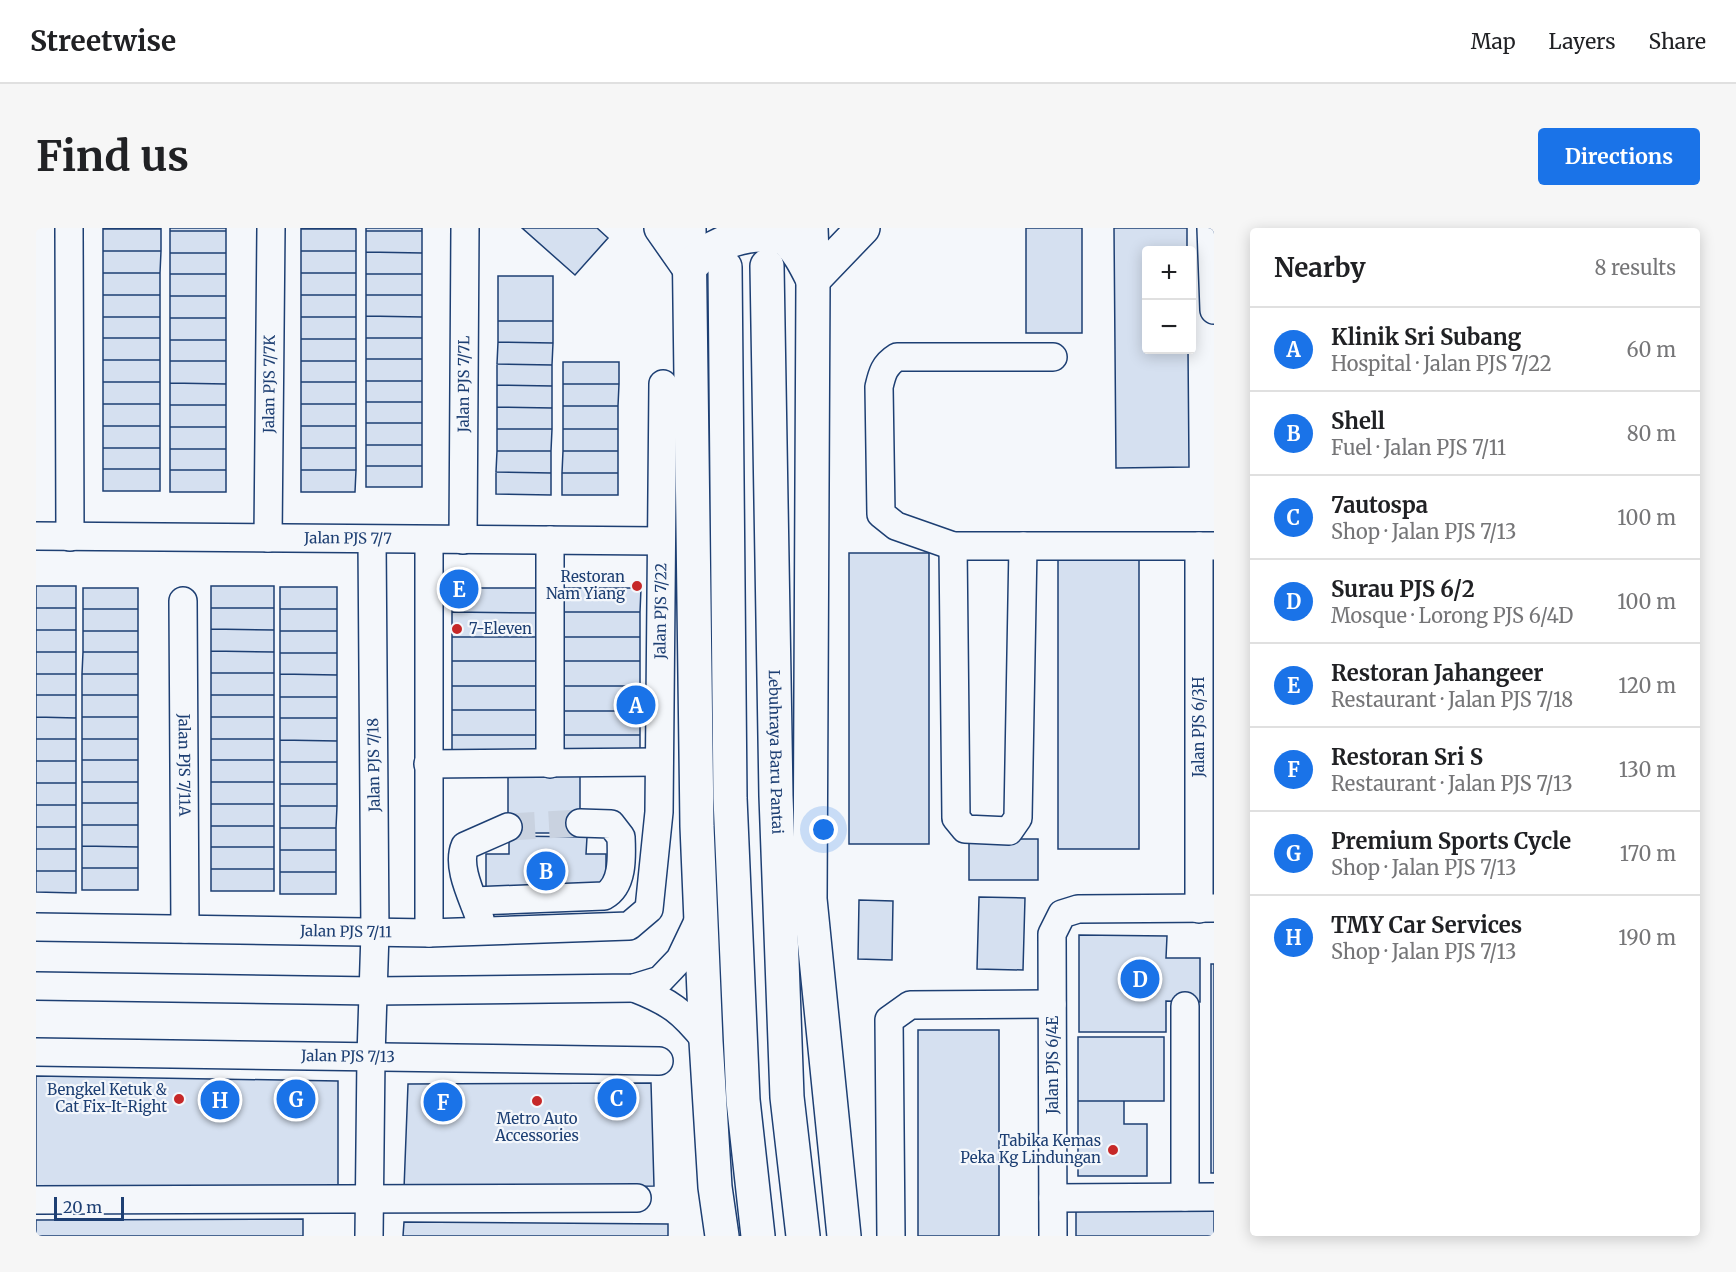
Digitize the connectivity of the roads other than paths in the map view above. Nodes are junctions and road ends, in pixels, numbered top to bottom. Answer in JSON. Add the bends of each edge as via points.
{"nodes":[{"id":1,"x":69,"y":228,"type":"edge"},
{"id":2,"x":271,"y":228,"type":"edge"},
{"id":3,"x":465,"y":228,"type":"edge"},
{"id":4,"x":661,"y":228,"type":"edge"},
{"id":5,"x":689,"y":228,"type":"edge"},
{"id":6,"x":811,"y":228,"type":"edge"},
{"id":7,"x":863,"y":228,"type":"edge"},
{"id":8,"x":1211,"y":228,"type":"edge"},
{"id":9,"x":725,"y":267,"type":"dead end"},
{"id":10,"x":767,"y":267,"type":"dead end"},
{"id":11,"x":689,"y":268,"type":"junction"},
{"id":12,"x":813,"y":280,"type":"junction"},
{"id":13,"x":1214,"y":310,"type":"edge"},
{"id":14,"x":1053,"y":357,"type":"dead end"},
{"id":15,"x":663,"y":384,"type":"dead end"},
{"id":16,"x":36,"y":536,"type":"edge"},
{"id":17,"x":70,"y":537,"type":"junction"},
{"id":18,"x":268,"y":538,"type":"junction"},
{"id":19,"x":372,"y":540,"type":"junction"},
{"id":20,"x":429,"y":540,"type":"junction"},
{"id":21,"x":463,"y":540,"type":"junction"},
{"id":22,"x":550,"y":540,"type":"junction"},
{"id":23,"x":660,"y":541,"type":"junction"},
{"id":24,"x":953,"y":546,"type":"junction"},
{"id":25,"x":1023,"y":546,"type":"junction"},
{"id":26,"x":1206,"y":546,"type":"edge"},
{"id":27,"x":183,"y":601,"type":"dead end"},
{"id":28,"x":659,"y":762,"type":"junction"},
{"id":29,"x":428,"y":764,"type":"junction"},
{"id":30,"x":550,"y":764,"type":"junction"},
{"id":31,"x":596,"y":817,"type":"tunnel mouth"},
{"id":32,"x":508,"y":827,"type":"tunnel mouth"},
{"id":33,"x":621,"y":853,"type":"junction"},
{"id":34,"x":656,"y":854,"type":"junction"},
{"id":35,"x":474,"y":901,"type":"junction"},
{"id":36,"x":1206,"y":908,"type":"edge"},
{"id":37,"x":649,"y":909,"type":"joint"},
{"id":38,"x":701,"y":915,"type":"junction"},
{"id":39,"x":36,"y":927,"type":"edge"},
{"id":40,"x":185,"y":930,"type":"junction"},
{"id":41,"x":484,"y":931,"type":"junction"},
{"id":42,"x":375,"y":933,"type":"junction"},
{"id":43,"x":429,"y":933,"type":"junction"},
{"id":44,"x":36,"y":986,"type":"edge"},
{"id":45,"x":634,"y":988,"type":"junction"},
{"id":46,"x":374,"y":991,"type":"junction"},
{"id":47,"x":1053,"y":1004,"type":"junction"},
{"id":48,"x":1185,"y":1006,"type":"dead end"},
{"id":49,"x":706,"y":1041,"type":"junction"},
{"id":50,"x":36,"y":1052,"type":"edge"},
{"id":51,"x":370,"y":1056,"type":"junction"},
{"id":52,"x":659,"y":1061,"type":"dead end"},
{"id":53,"x":1185,"y":1197,"type":"junction"},
{"id":54,"x":1214,"y":1197,"type":"edge"},
{"id":55,"x":637,"y":1198,"type":"dead end"},
{"id":56,"x":1053,"y":1198,"type":"junction"},
{"id":57,"x":369,"y":1199,"type":"junction"},
{"id":58,"x":36,"y":1200,"type":"edge"},
{"id":59,"x":369,"y":1236,"type":"edge"},
{"id":60,"x":722,"y":1236,"type":"edge"},
{"id":61,"x":758,"y":1236,"type":"edge"},
{"id":62,"x":803,"y":1236,"type":"edge"},
{"id":63,"x":844,"y":1236,"type":"edge"},
{"id":64,"x":891,"y":1236,"type":"edge"},
{"id":65,"x":1053,"y":1236,"type":"edge"}],
"edges":[{"from":1,"to":17,"type":"street"},
{"from":2,"to":18,"type":"street","name":"Jalan PJS 7/7K"},
{"from":3,"to":21,"type":"street","name":"Jalan PJS 7/7L"},
{"from":4,"to":11,"type":"highway"},
{"from":5,"to":11,"type":"highway"},
{"from":6,"to":12,"type":"highway"},
{"from":7,"to":12,"type":"highway"},
{"from":8,"to":13,"type":"street"},
{"from":9,"to":61,"type":"highway","via":[[730,810],[743,1100]]},
{"from":10,"to":62,"type":"highway","name":"Lebuhraya Baru Pantai","via":[[777,842],[787,1097]]},
{"from":11,"to":12,"type":"highway","via":[[716,241],[735,231],[756,229],[784,238],[799,254]]},
{"from":11,"to":38,"type":"highway"},
{"from":12,"to":63,"type":"highway","via":[[810,899]]},
{"from":14,"to":24,"type":"street","via":[[897,357],[883,370],[879,387],[881,514],[896,526]]},
{"from":15,"to":23,"type":"street","name":"Jalan PJS 7/22"},
{"from":16,"to":17,"type":"street","name":"Jalan PJS 7/7"},
{"from":17,"to":18,"type":"street","name":"Jalan PJS 7/7"},
{"from":18,"to":19,"type":"street","name":"Jalan PJS 7/7"},
{"from":19,"to":20,"type":"street","name":"Jalan PJS 7/7"},
{"from":19,"to":42,"type":"street","name":"Jalan PJS 7/18"},
{"from":20,"to":21,"type":"street","name":"Jalan PJS 7/7"},
{"from":20,"to":29,"type":"street"},
{"from":21,"to":22,"type":"street","name":"Jalan PJS 7/7"},
{"from":22,"to":23,"type":"street","name":"Jalan PJS 7/7"},
{"from":22,"to":30,"type":"street"},
{"from":23,"to":28,"type":"street","name":"Jalan PJS 7/22"},
{"from":24,"to":25,"type":"street"},
{"from":24,"to":25,"type":"street","via":[[956,818],[965,830],[1009,831],[1018,818]]},
{"from":25,"to":26,"type":"street"},
{"from":26,"to":36,"type":"street","name":"Jalan PJS 6/3H"},
{"from":27,"to":40,"type":"street","name":"Jalan PJS 7/11A"},
{"from":28,"to":30,"type":"street"},
{"from":28,"to":34,"type":"street","name":"Jalan PJS 7/22"},
{"from":29,"to":30,"type":"street"},
{"from":29,"to":43,"type":"street"},
{"from":31,"to":33,"type":"street","via":[[621,837]]},
{"from":32,"to":35,"type":"street","via":[[465,846],[462,864]]},
{"from":33,"to":34,"type":"street"},
{"from":33,"to":35,"type":"street","via":[[618,884],[604,896]]},
{"from":34,"to":37,"type":"street","name":"Jalan PJS 7/22"},
{"from":35,"to":41,"type":"street"},
{"from":36,"to":47,"type":"street","name":"Jalan PJS 6/4E","via":[[1078,909],[1062,914],[1053,934]]},
{"from":37,"to":41,"type":"street","name":"Jalan PJS 7/11","via":[[629,926]]},
{"from":38,"to":45,"type":"street","via":[[680,959],[660,980]]},
{"from":38,"to":49,"type":"highway"},
{"from":39,"to":40,"type":"street","name":"Jalan PJS 7/11"},
{"from":40,"to":42,"type":"street","name":"Jalan PJS 7/11"},
{"from":41,"to":43,"type":"street","name":"Jalan PJS 7/11"},
{"from":42,"to":43,"type":"street","name":"Jalan PJS 7/11"},
{"from":42,"to":46,"type":"street","name":"Jalan PJS 7/18"},
{"from":44,"to":46,"type":"street"},
{"from":45,"to":46,"type":"street"},
{"from":45,"to":49,"type":"street","via":[[666,1001]]},
{"from":46,"to":51,"type":"street","name":"Jalan PJS 7/18"},
{"from":47,"to":56,"type":"street","name":"Jalan PJS 6/4E"},
{"from":47,"to":64,"type":"street","via":[[910,1005],[889,1020]]},
{"from":48,"to":53,"type":"street"},
{"from":49,"to":60,"type":"highway"},
{"from":50,"to":51,"type":"street","name":"Jalan PJS 7/13"},
{"from":51,"to":52,"type":"street","name":"Jalan PJS 7/13"},
{"from":51,"to":57,"type":"street","name":"Jalan PJS 7/18"},
{"from":53,"to":54,"type":"street"},
{"from":53,"to":56,"type":"street"},
{"from":55,"to":57,"type":"street"},
{"from":56,"to":65,"type":"street","name":"Jalan PJS 6/4E"},
{"from":57,"to":58,"type":"street"},
{"from":57,"to":59,"type":"street","name":"Jalan PJS 7/18"}]}
